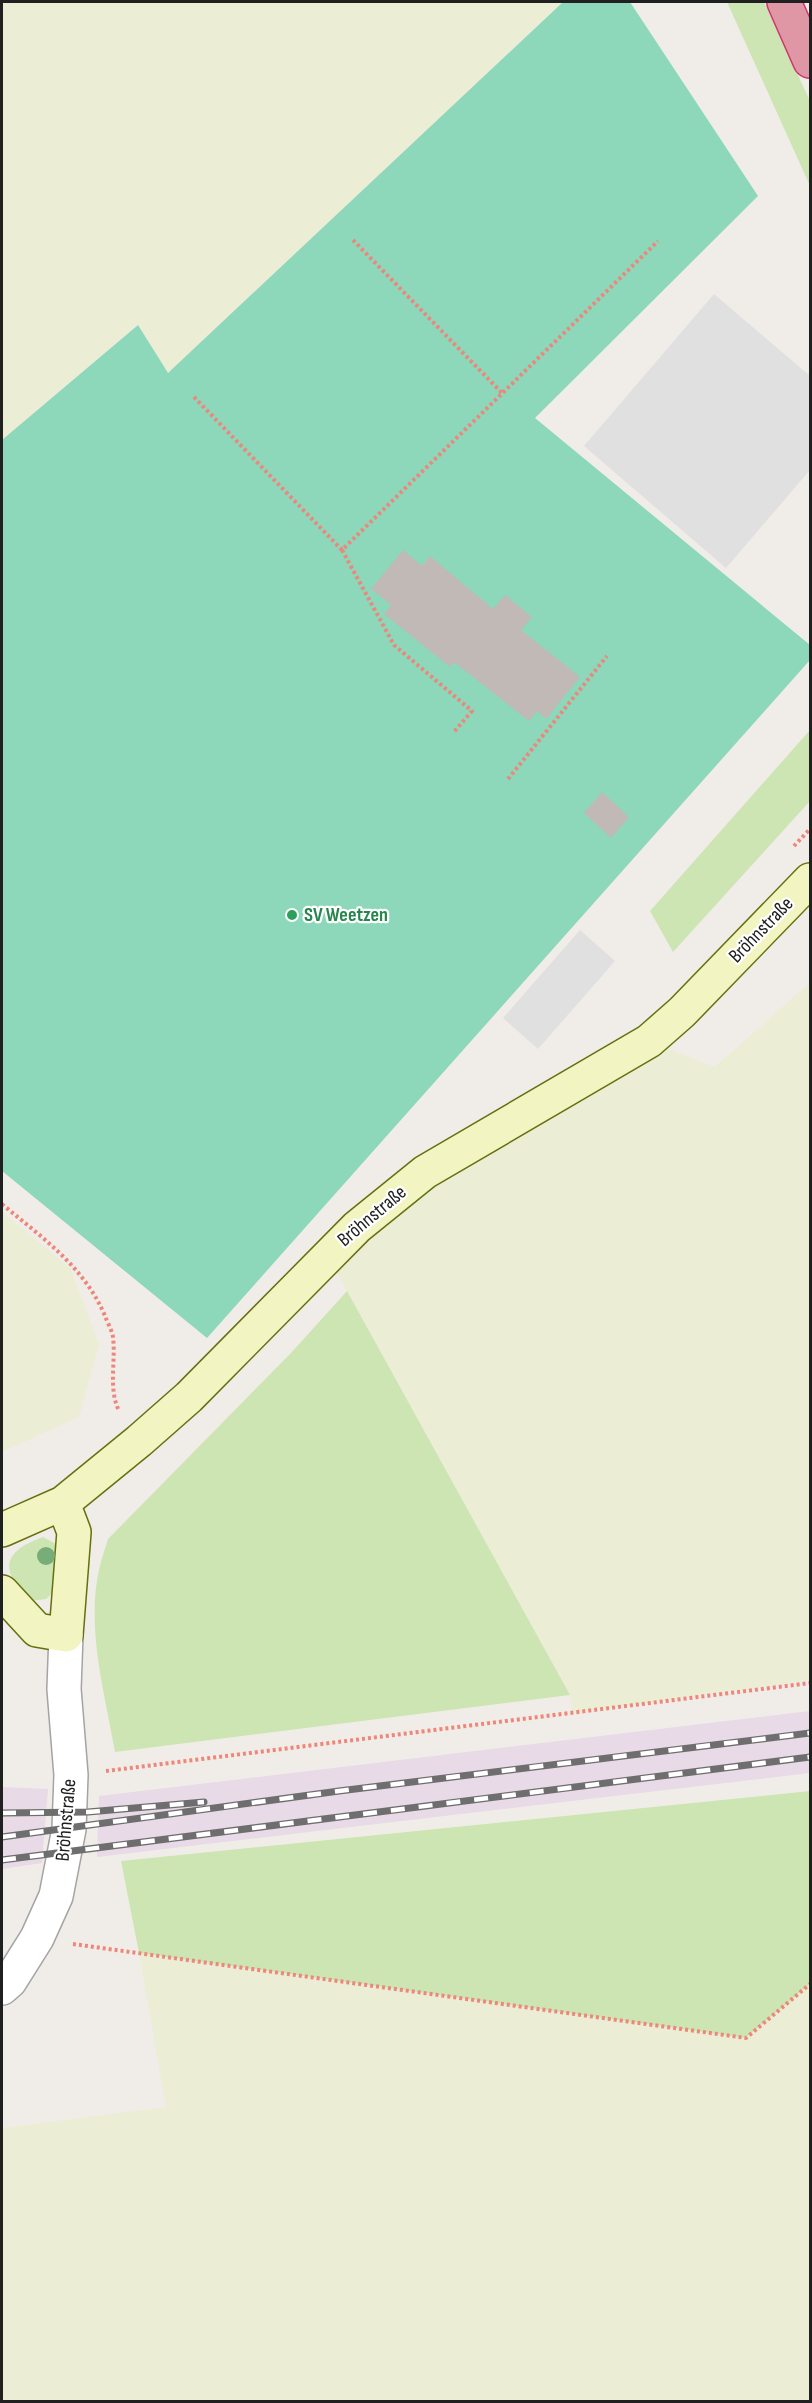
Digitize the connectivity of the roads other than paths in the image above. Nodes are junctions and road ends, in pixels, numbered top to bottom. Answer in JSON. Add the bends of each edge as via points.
{"nodes":[{"id":1,"x":784,"y":2,"type":"edge"},
{"id":2,"x":810,"y":61,"type":"edge"},
{"id":3,"x":810,"y":880,"type":"edge"},
{"id":4,"x":63,"y":1503,"type":"junction"},
{"id":5,"x":2,"y":1530,"type":"edge"},
{"id":6,"x":2,"y":1592,"type":"edge"},
{"id":7,"x":66,"y":1635,"type":"junction"},
{"id":8,"x":2,"y":1988,"type":"edge"}],
"edges":[{"from":1,"to":2,"type":"highway"},
{"from":3,"to":4,"type":"street","name":"Bröhnstraße","via":[[649,1041],[425,1172],[357,1227],[189,1397]]},
{"from":4,"to":5,"type":"street"},
{"from":4,"to":7,"type":"street","name":"Bröhnstraße","via":[[74,1532]]},
{"from":6,"to":7,"type":"street","via":[[37,1630]]},
{"from":7,"to":8,"type":"street","name":"Bröhnstraße","via":[[69,1829],[56,1896],[37,1938]]}]}
